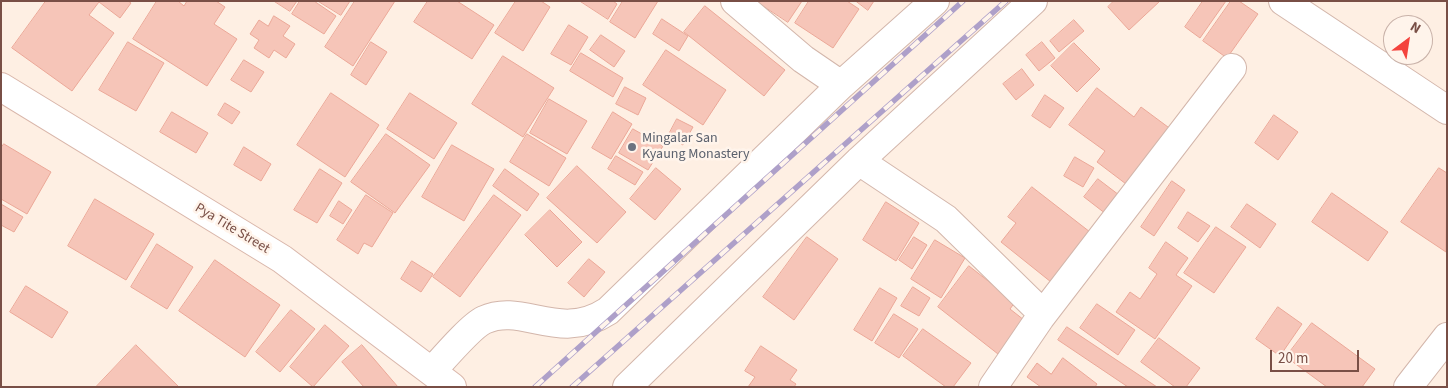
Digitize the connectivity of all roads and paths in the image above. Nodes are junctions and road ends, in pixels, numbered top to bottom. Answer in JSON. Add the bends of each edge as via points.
{"nodes":[{"id":1,"x":735,"y":1,"type":"edge"},
{"id":2,"x":935,"y":1,"type":"edge"},
{"id":3,"x":1033,"y":1,"type":"edge"},
{"id":4,"x":1283,"y":1,"type":"edge"},
{"id":5,"x":1232,"y":68,"type":"dead end"},
{"id":6,"x":841,"y":85,"type":"junction"},
{"id":7,"x":1,"y":87,"type":"edge"},
{"id":8,"x":1447,"y":110,"type":"edge"},
{"id":9,"x":859,"y":161,"type":"junction"},
{"id":10,"x":1040,"y":318,"type":"junction"},
{"id":11,"x":1447,"y":337,"type":"edge"},
{"id":12,"x":442,"y":379,"type":"edge"},
{"id":13,"x":627,"y":387,"type":"edge"},
{"id":14,"x":993,"y":387,"type":"edge"},
{"id":15,"x":1408,"y":387,"type":"edge"}],
"edges":[{"from":1,"to":6,"type":"street","via":[[802,59]]},
{"from":2,"to":6,"type":"street"},
{"from":3,"to":9,"type":"street"},
{"from":4,"to":8,"type":"street"},
{"from":5,"to":10,"type":"street"},
{"from":6,"to":12,"type":"street","via":[[608,310],[587,321],[566,324],[509,315],[494,316],[482,321]]},
{"from":7,"to":12,"type":"street","name":"Pya Tite Street","via":[[282,259]]},
{"from":9,"to":10,"type":"street","via":[[946,219],[1029,298],[1039,310]]},
{"from":9,"to":13,"type":"street"},
{"from":10,"to":14,"type":"street"},
{"from":11,"to":15,"type":"street"}]}
